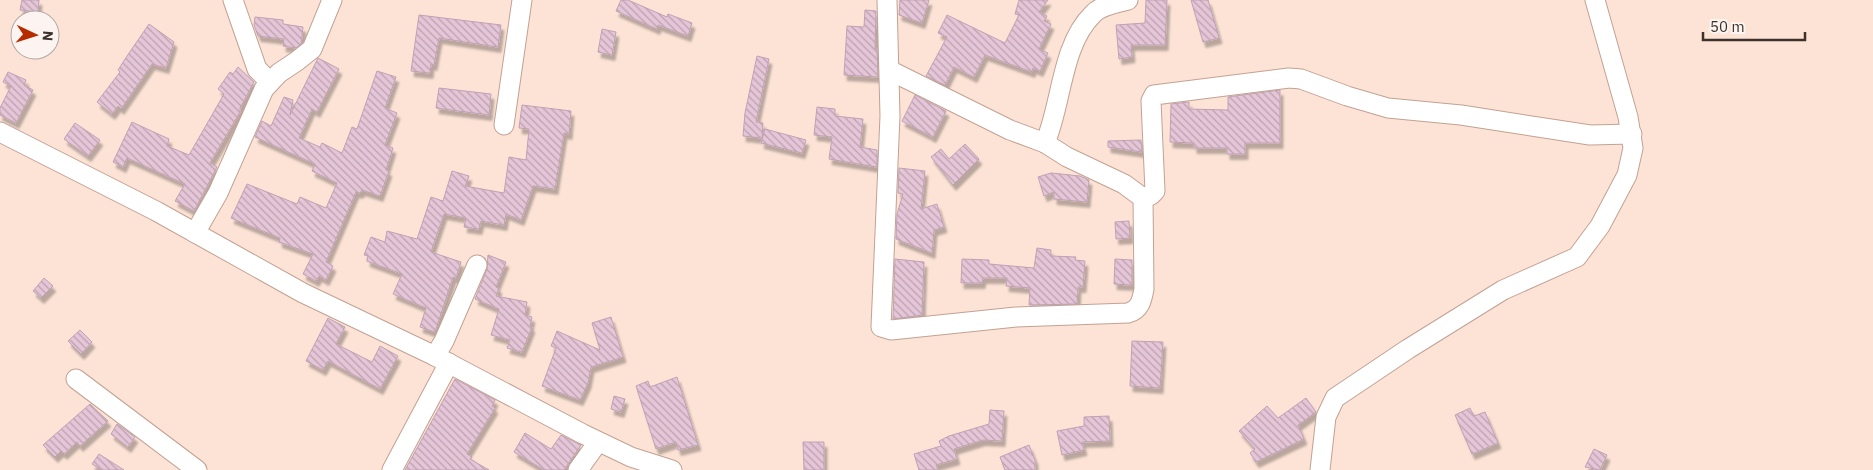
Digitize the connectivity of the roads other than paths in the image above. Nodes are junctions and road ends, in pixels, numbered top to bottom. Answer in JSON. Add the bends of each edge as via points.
{"nodes":[{"id":1,"x":233,"y":0,"type":"edge"},
{"id":2,"x":332,"y":0,"type":"edge"},
{"id":3,"x":522,"y":0,"type":"edge"},
{"id":4,"x":887,"y":0,"type":"edge"},
{"id":5,"x":1128,"y":0,"type":"edge"},
{"id":6,"x":1595,"y":0,"type":"edge"},
{"id":7,"x":889,"y":70,"type":"junction"},
{"id":8,"x":269,"y":81,"type":"junction"},
{"id":9,"x":504,"y":125,"type":"dead end"},
{"id":10,"x":0,"y":132,"type":"edge"},
{"id":11,"x":1632,"y":134,"type":"junction"},
{"id":12,"x":1045,"y":143,"type":"junction"},
{"id":13,"x":1143,"y":198,"type":"junction"},
{"id":14,"x":195,"y":233,"type":"junction"},
{"id":15,"x":478,"y":265,"type":"dead end"},
{"id":16,"x":442,"y":360,"type":"junction"},
{"id":17,"x":76,"y":379,"type":"dead end"},
{"id":18,"x":598,"y":442,"type":"junction"},
{"id":19,"x":197,"y":470,"type":"edge"},
{"id":20,"x":392,"y":470,"type":"edge"},
{"id":21,"x":578,"y":470,"type":"edge"},
{"id":22,"x":672,"y":470,"type":"edge"},
{"id":23,"x":1320,"y":470,"type":"edge"}],
"edges":[{"from":1,"to":8,"type":"street","via":[[254,62]]},
{"from":2,"to":8,"type":"street","via":[[312,49]]},
{"from":3,"to":9,"type":"street"},
{"from":4,"to":7,"type":"street"},
{"from":5,"to":12,"type":"street","via":[[1099,9],[1086,24],[1068,58]]},
{"from":6,"to":11,"type":"street"},
{"from":7,"to":12,"type":"street","via":[[1010,130]]},
{"from":7,"to":13,"type":"street","via":[[889,142],[879,325],[883,329],[1016,317],[1133,312],[1140,305],[1144,289]]},
{"from":8,"to":14,"type":"street","via":[[255,105],[218,193]]},
{"from":10,"to":14,"type":"street"},
{"from":11,"to":13,"type":"street","via":[[1590,135],[1461,115],[1414,112],[1365,102],[1301,79],[1273,78],[1154,95],[1150,101],[1154,191]]},
{"from":11,"to":23,"type":"street","via":[[1633,148],[1627,175],[1584,250],[1566,263],[1503,290],[1335,398],[1326,416]]},
{"from":12,"to":13,"type":"street","via":[[1124,184]]},
{"from":14,"to":16,"type":"street","via":[[303,293]]},
{"from":15,"to":16,"type":"street","via":[[444,341]]},
{"from":16,"to":18,"type":"street"},
{"from":16,"to":20,"type":"street"},
{"from":17,"to":19,"type":"street"},
{"from":18,"to":21,"type":"street"},
{"from":18,"to":22,"type":"street"}]}
